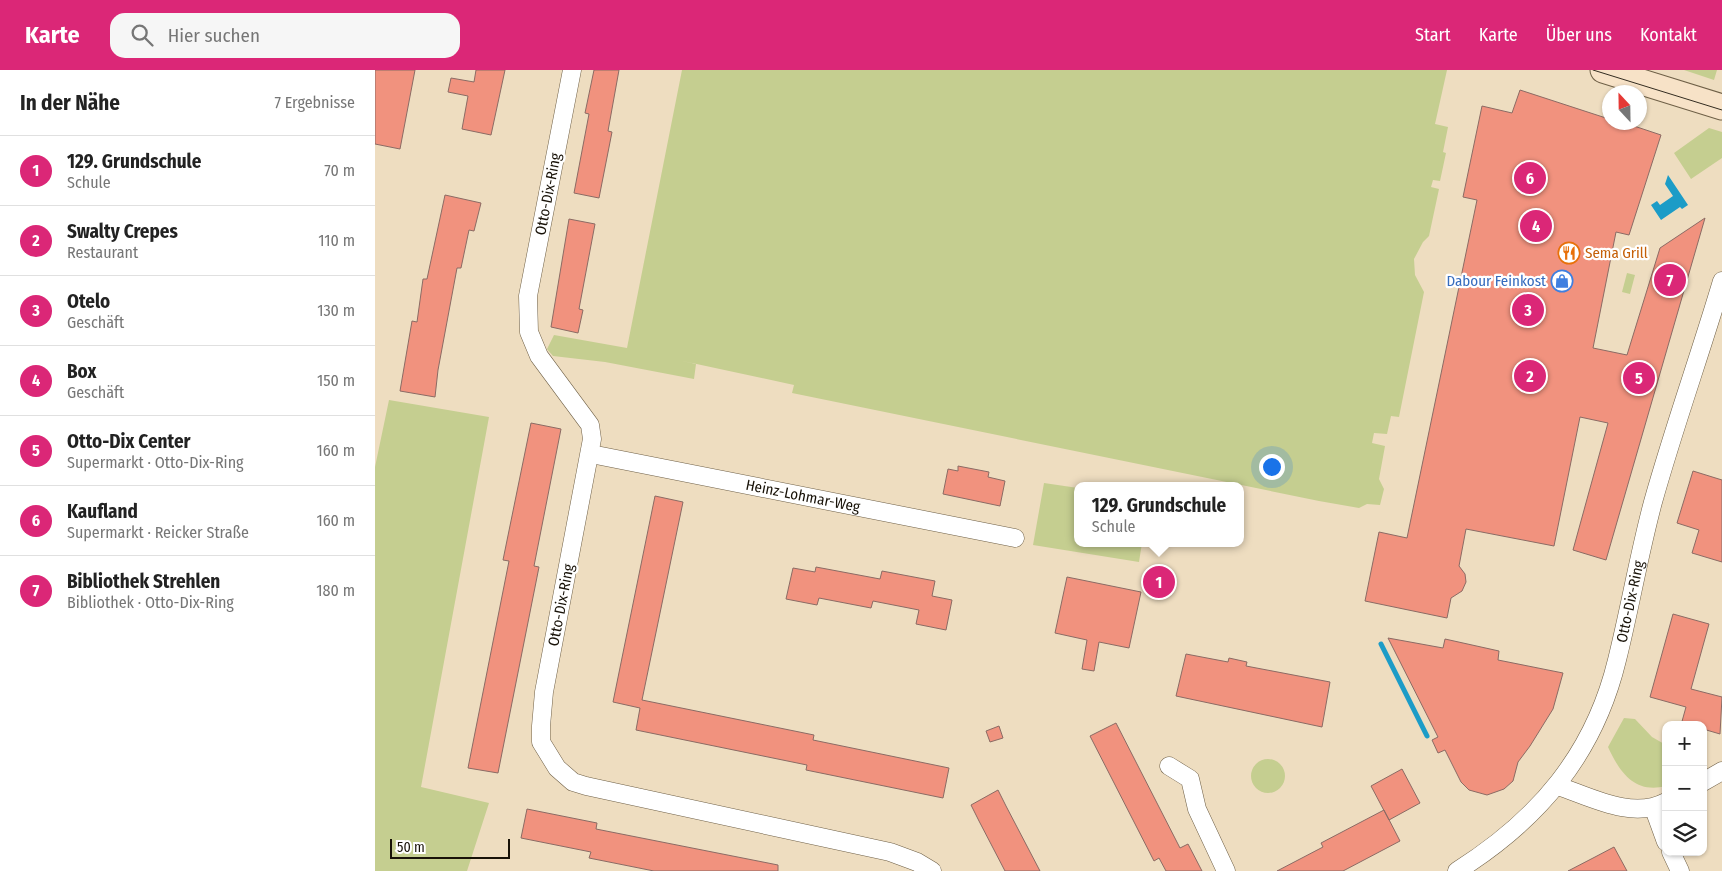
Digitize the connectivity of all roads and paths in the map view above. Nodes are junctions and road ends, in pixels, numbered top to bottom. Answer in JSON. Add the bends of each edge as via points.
{"nodes":[{"id":1,"x":572,"y":70,"type":"edge"},
{"id":2,"x":1603,"y":70,"type":"edge"},
{"id":3,"x":1722,"y":107,"type":"edge"},
{"id":4,"x":1722,"y":281,"type":"edge"},
{"id":5,"x":591,"y":454,"type":"junction"},
{"id":6,"x":1015,"y":538,"type":"dead end"},
{"id":7,"x":1169,"y":766,"type":"dead end"},
{"id":8,"x":1722,"y":771,"type":"edge"},
{"id":9,"x":1707,"y":780,"type":"edge"},
{"id":10,"x":1558,"y":786,"type":"junction"},
{"id":11,"x":1660,"y":806,"type":"edge"},
{"id":12,"x":1673,"y":856,"type":"edge"},
{"id":13,"x":932,"y":871,"type":"edge"},
{"id":14,"x":1226,"y":871,"type":"edge"},
{"id":15,"x":1457,"y":871,"type":"edge"},
{"id":16,"x":1680,"y":871,"type":"edge"}],
"edges":[{"from":1,"to":5,"type":"street","name":"Otto-Dix-Ring","via":[[528,314],[529,332],[539,356],[590,425]]},
{"from":2,"to":3,"type":"street"},
{"from":4,"to":10,"type":"street","name":"Otto-Dix-Ring","via":[[1653,502],[1617,662],[1585,743]]},
{"from":5,"to":6,"type":"street","name":"Heinz-Lohmar-Weg"},
{"from":5,"to":13,"type":"street","name":"Otto-Dix-Ring","via":[[542,707],[541,742],[557,768],[573,782],[586,786],[890,852]]},
{"from":7,"to":14,"type":"street","via":[[1190,779],[1197,809]]},
{"from":8,"to":9,"type":"street"},
{"from":10,"to":11,"type":"street","via":[[1623,808],[1642,810]]},
{"from":10,"to":15,"type":"street","name":"Otto-Dix-Ring","via":[[1522,824]]},
{"from":12,"to":16,"type":"street"}]}
